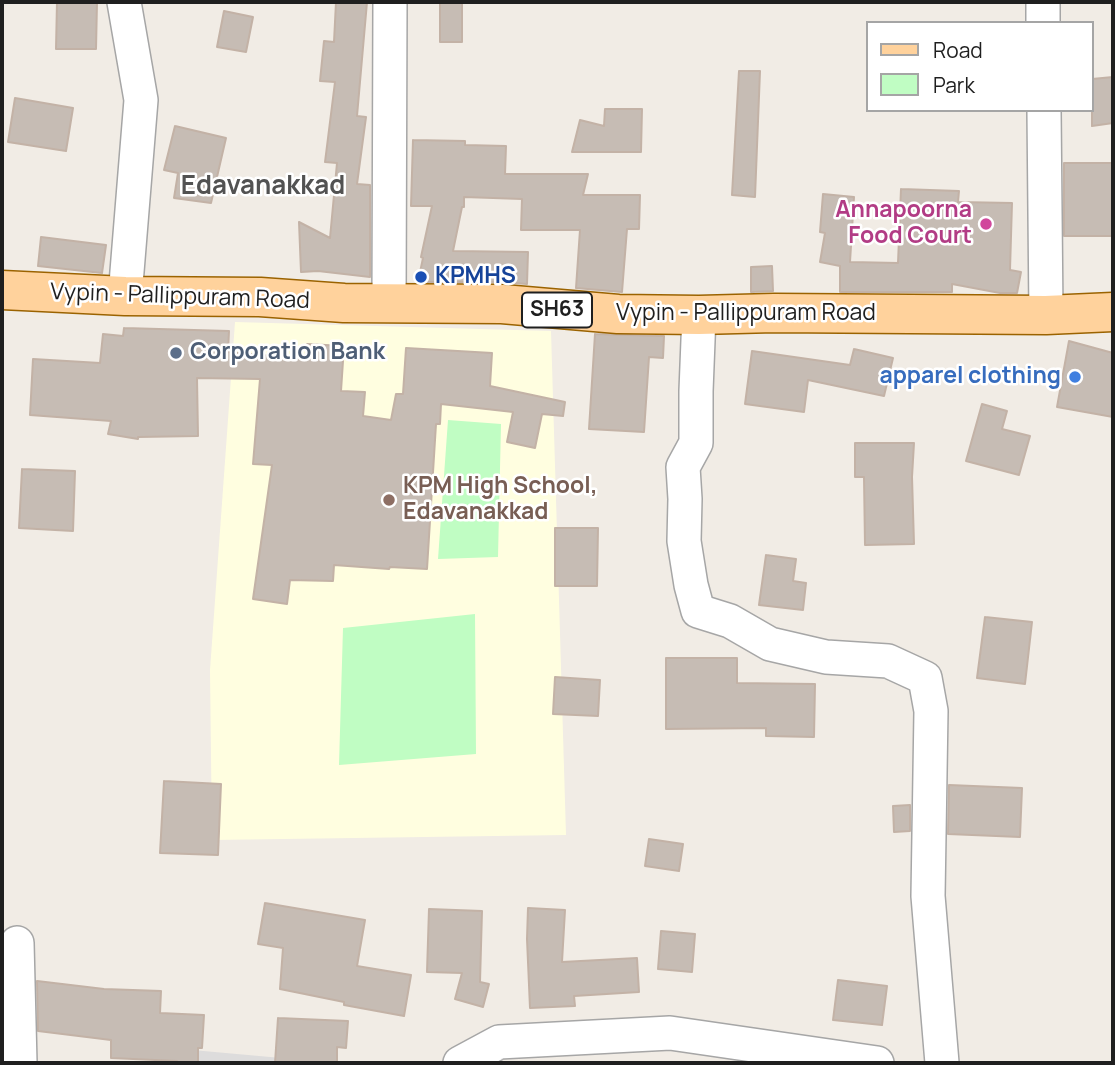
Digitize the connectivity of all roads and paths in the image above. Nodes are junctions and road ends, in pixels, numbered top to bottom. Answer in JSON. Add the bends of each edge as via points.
{"nodes":[{"id":1,"x":124,"y":2,"type":"edge"},
{"id":2,"x":390,"y":2,"type":"edge"},
{"id":3,"x":1043,"y":2,"type":"edge"},
{"id":4,"x":1043,"y":21,"type":"edge"},
{"id":5,"x":1044,"y":112,"type":"edge"},
{"id":6,"x":2,"y":290,"type":"edge"},
{"id":7,"x":125,"y":296,"type":"junction"},
{"id":8,"x":388,"y":304,"type":"junction"},
{"id":9,"x":1113,"y":312,"type":"edge"},
{"id":10,"x":699,"y":315,"type":"junction"},
{"id":11,"x":1046,"y":315,"type":"junction"},
{"id":12,"x":17,"y":943,"type":"dead end"},
{"id":13,"x":20,"y":1063,"type":"edge"},
{"id":14,"x":460,"y":1063,"type":"edge"},
{"id":15,"x":877,"y":1063,"type":"edge"},
{"id":16,"x":942,"y":1063,"type":"edge"}],
"edges":[{"from":1,"to":7,"type":"street","via":[[141,100]]},
{"from":2,"to":8,"type":"street"},
{"from":3,"to":4,"type":"street"},
{"from":5,"to":11,"type":"street"},
{"from":6,"to":7,"type":"main road","name":"Vypin - Pallippuram Road","number":"SH63"},
{"from":7,"to":8,"type":"main road","name":"Vypin - Pallippuram Road","number":"SH63"},
{"from":8,"to":10,"type":"main road","name":"Vypin - Pallippuram Road","number":"SH63","via":[[502,304],[618,314]]},
{"from":9,"to":11,"type":"main road","name":"Vypin - Pallippuram Road","number":"SH63"},
{"from":10,"to":11,"type":"main road","name":"Vypin - Pallippuram Road","number":"SH63"},
{"from":10,"to":16,"type":"street","via":[[696,443],[683,467],[684,541],[698,611],[730,621],[771,644],[826,657],[888,661],[925,678],[931,711],[928,895]]},
{"from":12,"to":13,"type":"street"},
{"from":14,"to":15,"type":"street","via":[[499,1042],[670,1033]]}]}
